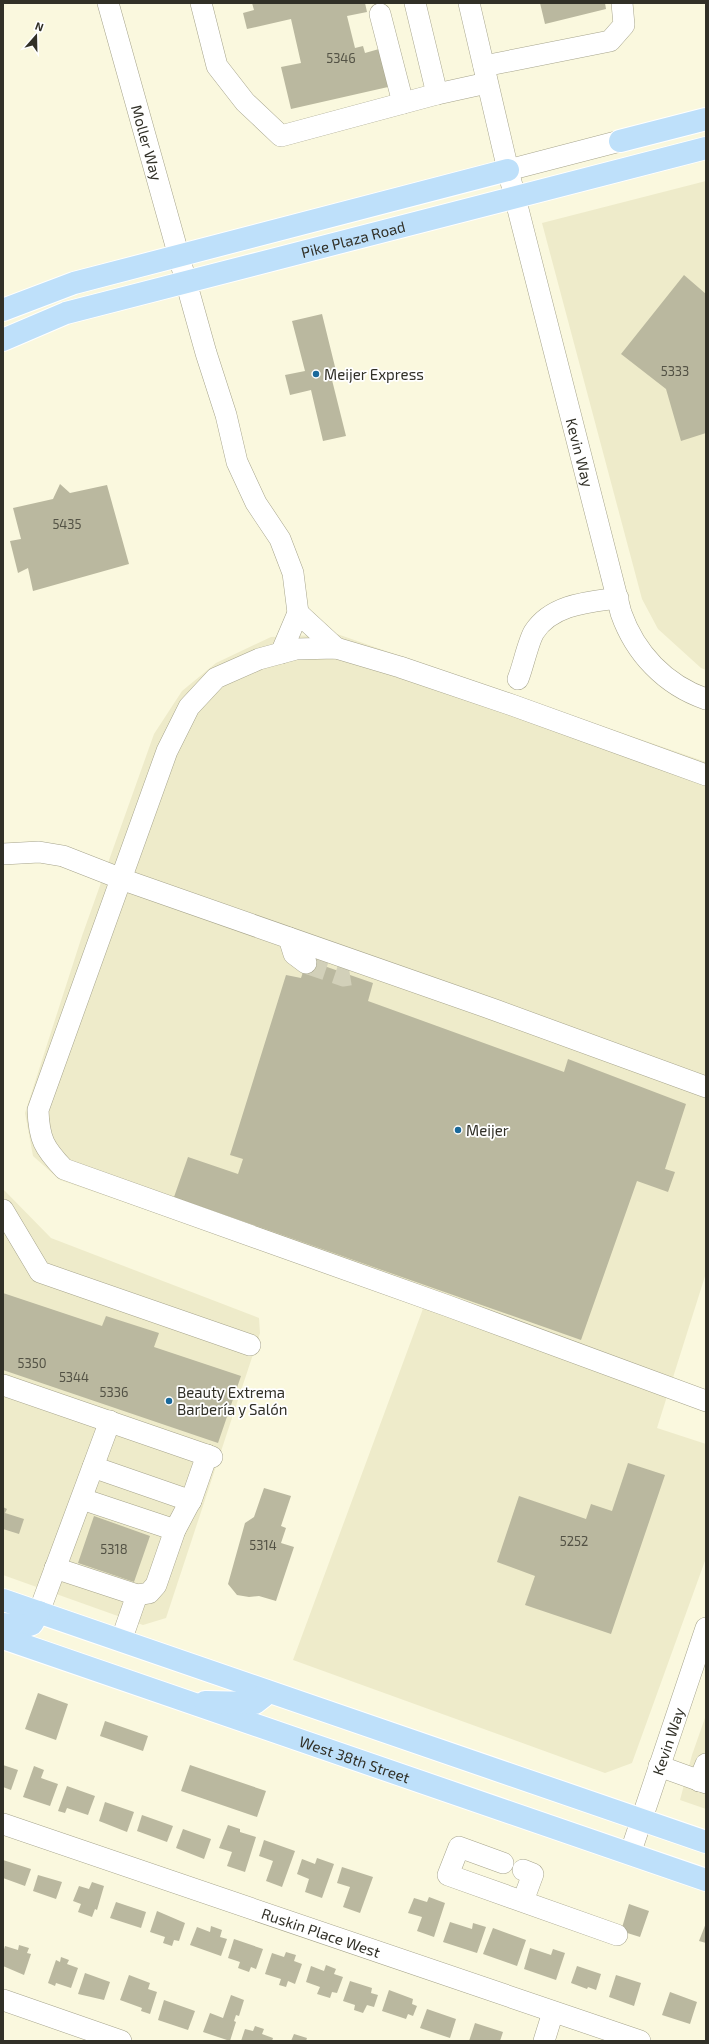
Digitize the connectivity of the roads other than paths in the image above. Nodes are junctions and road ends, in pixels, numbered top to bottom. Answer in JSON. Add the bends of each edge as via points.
{"nodes":[{"id":1,"x":108,"y":3,"type":"edge"},
{"id":2,"x":201,"y":3,"type":"edge"},
{"id":3,"x":415,"y":3,"type":"edge"},
{"id":4,"x":469,"y":3,"type":"edge"},
{"id":5,"x":622,"y":3,"type":"edge"},
{"id":6,"x":380,"y":14,"type":"dead end"},
{"id":7,"x":486,"y":75,"type":"junction"},
{"id":8,"x":437,"y":94,"type":"junction"},
{"id":9,"x":403,"y":103,"type":"junction"},
{"id":10,"x":706,"y":119,"type":"edge"},
{"id":11,"x":620,"y":141,"type":"joint"},
{"id":12,"x":706,"y":148,"type":"edge"},
{"id":13,"x":508,"y":170,"type":"junction"},
{"id":14,"x":515,"y":196,"type":"junction"},
{"id":15,"x":178,"y":254,"type":"junction"},
{"id":16,"x":186,"y":282,"type":"junction"},
{"id":17,"x":3,"y":310,"type":"edge"},
{"id":18,"x":3,"y":340,"type":"edge"},
{"id":19,"x":618,"y":598,"type":"junction"},
{"id":20,"x":298,"y":613,"type":"junction"},
{"id":21,"x":336,"y":648,"type":"junction"},
{"id":22,"x":281,"y":653,"type":"junction"},
{"id":23,"x":518,"y":679,"type":"junction"},
{"id":24,"x":495,"y":699,"type":"junction"},
{"id":25,"x":706,"y":699,"type":"edge"},
{"id":26,"x":524,"y":709,"type":"junction"},
{"id":27,"x":706,"y":775,"type":"edge"},
{"id":28,"x":3,"y":854,"type":"edge"},
{"id":29,"x":120,"y":878,"type":"junction"},
{"id":30,"x":288,"y":938,"type":"junction"},
{"id":31,"x":306,"y":963,"type":"tunnel mouth"},
{"id":32,"x":706,"y":1087,"type":"edge"},
{"id":33,"x":3,"y":1210,"type":"edge"},
{"id":34,"x":250,"y":1345,"type":"dead end"},
{"id":35,"x":3,"y":1385,"type":"edge"},
{"id":36,"x":706,"y":1401,"type":"edge"},
{"id":37,"x":110,"y":1421,"type":"junction"},
{"id":38,"x":93,"y":1467,"type":"junction"},
{"id":39,"x":82,"y":1499,"type":"junction"},
{"id":40,"x":191,"y":1501,"type":"junction"},
{"id":41,"x":175,"y":1530,"type":"junction"},
{"id":42,"x":55,"y":1568,"type":"junction"},
{"id":43,"x":137,"y":1595,"type":"junction"},
{"id":44,"x":3,"y":1600,"type":"edge"},
{"id":45,"x":39,"y":1612,"type":"junction"},
{"id":46,"x":3,"y":1624,"type":"edge"},
{"id":47,"x":706,"y":1628,"type":"edge"},
{"id":48,"x":3,"y":1638,"type":"edge"},
{"id":49,"x":121,"y":1641,"type":"junction"},
{"id":50,"x":266,"y":1690,"type":"junction"},
{"id":51,"x":192,"y":1702,"type":"junction"},
{"id":52,"x":659,"y":1766,"type":"junction"},
{"id":53,"x":704,"y":1776,"type":"edge"},
{"id":54,"x":640,"y":1819,"type":"junction"},
{"id":55,"x":3,"y":1824,"type":"edge"},
{"id":56,"x":706,"y":1842,"type":"edge"},
{"id":57,"x":630,"y":1854,"type":"junction"},
{"id":58,"x":503,"y":1863,"type":"dead end"},
{"id":59,"x":523,"y":1870,"type":"dead end"},
{"id":60,"x":706,"y":1880,"type":"edge"},
{"id":61,"x":523,"y":1902,"type":"junction"},
{"id":62,"x":617,"y":1935,"type":"dead end"},
{"id":63,"x":3,"y":2000,"type":"edge"},
{"id":64,"x":554,"y":2012,"type":"junction"},
{"id":65,"x":121,"y":2041,"type":"edge"},
{"id":66,"x":544,"y":2041,"type":"edge"},
{"id":67,"x":640,"y":2041,"type":"edge"}],
"edges":[{"from":1,"to":15,"type":"street","name":"Moller Way"},
{"from":2,"to":9,"type":"street","via":[[217,66],[245,102],[281,136]]},
{"from":3,"to":8,"type":"street"},
{"from":4,"to":7,"type":"street","name":"Kevin Way"},
{"from":5,"to":7,"type":"street","via":[[624,25],[610,41]]},
{"from":6,"to":9,"type":"street"},
{"from":7,"to":8,"type":"street"},
{"from":7,"to":13,"type":"street","name":"Kevin Way"},
{"from":8,"to":9,"type":"street"},
{"from":10,"to":11,"type":"main road","name":"Pike Plaza Road"},
{"from":11,"to":13,"type":"street","name":"Pike Plaza Road"},
{"from":12,"to":14,"type":"main road","name":"Pike Plaza Road"},
{"from":13,"to":14,"type":"street","name":"Kevin Way"},
{"from":13,"to":15,"type":"main road","name":"Pike Plaza Road"},
{"from":14,"to":16,"type":"main road","name":"Pike Plaza Road"},
{"from":14,"to":19,"type":"street","name":"Kevin Way"},
{"from":15,"to":16,"type":"street","name":"Moller Way"},
{"from":15,"to":17,"type":"main road","name":"Pike Plaza Road","via":[[52,290]]},
{"from":16,"to":18,"type":"main road","name":"Pike Plaza Road","via":[[66,313]]},
{"from":16,"to":20,"type":"street","name":"Moller Way","via":[[226,415],[237,462],[256,503],[280,539],[291,566]]},
{"from":19,"to":23,"type":"street","via":[[582,603],[553,614],[534,632]]},
{"from":19,"to":25,"type":"street","name":"Kevin Way","via":[[629,632],[648,660],[674,684]]},
{"from":20,"to":21,"type":"street"},
{"from":20,"to":22,"type":"street"},
{"from":21,"to":22,"type":"street","via":[[296,649]]},
{"from":21,"to":24,"type":"street"},
{"from":22,"to":29,"type":"street","via":[[259,659],[216,678],[189,707],[166,751]]},
{"from":23,"to":24,"type":"street"},
{"from":23,"to":26,"type":"street"},
{"from":24,"to":26,"type":"street"},
{"from":26,"to":27,"type":"street"},
{"from":28,"to":29,"type":"street","via":[[51,853]]},
{"from":29,"to":30,"type":"street"},
{"from":29,"to":36,"type":"street","via":[[38,1110],[39,1132],[49,1153],[64,1169]]},
{"from":30,"to":31,"type":"street","via":[[294,954]]},
{"from":30,"to":32,"type":"street","via":[[358,970]]},
{"from":33,"to":34,"type":"street","via":[[40,1272]]},
{"from":35,"to":37,"type":"street"},
{"from":37,"to":38,"type":"street"},
{"from":37,"to":40,"type":"street","via":[[209,1456]]},
{"from":38,"to":39,"type":"street"},
{"from":38,"to":40,"type":"street"},
{"from":39,"to":41,"type":"street"},
{"from":39,"to":42,"type":"street"},
{"from":40,"to":41,"type":"street"},
{"from":41,"to":43,"type":"street","via":[[156,1585],[150,1593]]},
{"from":42,"to":43,"type":"street"},
{"from":42,"to":45,"type":"street"},
{"from":43,"to":49,"type":"street"},
{"from":44,"to":45,"type":"main road"},
{"from":45,"to":46,"type":"main road","via":[[32,1624],[26,1626]]},
{"from":45,"to":49,"type":"main road"},
{"from":47,"to":52,"type":"street","name":"Kevin Way"},
{"from":48,"to":51,"type":"main road","name":"West 38th Street"},
{"from":49,"to":50,"type":"main road"},
{"from":50,"to":51,"type":"main road","via":[[264,1696],[255,1703]]},
{"from":50,"to":54,"type":"main road"},
{"from":51,"to":57,"type":"main road","name":"West 38th Street"},
{"from":52,"to":53,"type":"street"},
{"from":52,"to":54,"type":"street","name":"Kevin Way"},
{"from":54,"to":56,"type":"main road"},
{"from":54,"to":57,"type":"street","name":"Kevin Way"},
{"from":55,"to":64,"type":"street","name":"Ruskin Place West"},
{"from":57,"to":60,"type":"main road","name":"West 38th Street"},
{"from":58,"to":61,"type":"street","via":[[459,1847],[448,1875]]},
{"from":59,"to":61,"type":"street","via":[[533,1874]]},
{"from":61,"to":62,"type":"street"},
{"from":63,"to":65,"type":"street"},
{"from":64,"to":66,"type":"street"},
{"from":64,"to":67,"type":"street","name":"Ruskin Place West"}]}
